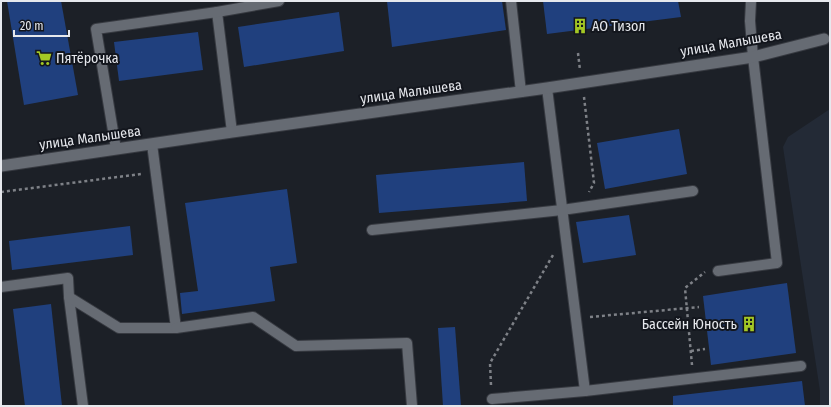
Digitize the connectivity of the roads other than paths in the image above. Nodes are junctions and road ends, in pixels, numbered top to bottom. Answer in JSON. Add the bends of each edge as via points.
{"nodes":[{"id":1,"x":279,"y":1,"type":"edge"},
{"id":2,"x":511,"y":1,"type":"edge"},
{"id":3,"x":751,"y":1,"type":"edge"},
{"id":4,"x":217,"y":12,"type":"junction"},
{"id":5,"x":827,"y":39,"type":"edge"},
{"id":6,"x":753,"y":57,"type":"junction"},
{"id":7,"x":547,"y":88,"type":"junction"},
{"id":8,"x":521,"y":92,"type":"junction"},
{"id":9,"x":232,"y":132,"type":"junction"},
{"id":10,"x":152,"y":144,"type":"junction"},
{"id":11,"x":116,"y":150,"type":"junction"},
{"id":12,"x":1,"y":166,"type":"edge"},
{"id":13,"x":693,"y":191,"type":"dead end"},
{"id":14,"x":562,"y":210,"type":"junction"},
{"id":15,"x":372,"y":230,"type":"dead end"},
{"id":16,"x":718,"y":271,"type":"road end"},
{"id":17,"x":1,"y":288,"type":"edge"},
{"id":18,"x":69,"y":297,"type":"junction"},
{"id":19,"x":176,"y":328,"type":"junction"},
{"id":20,"x":801,"y":366,"type":"dead end"},
{"id":21,"x":585,"y":391,"type":"junction"},
{"id":22,"x":492,"y":399,"type":"dead end"},
{"id":23,"x":83,"y":406,"type":"edge"},
{"id":24,"x":412,"y":406,"type":"edge"}],
"edges":[{"from":1,"to":4,"type":"lane"},
{"from":2,"to":8,"type":"lane"},
{"from":3,"to":6,"type":"lane"},
{"from":4,"to":9,"type":"lane"},
{"from":4,"to":11,"type":"lane","via":[[96,29]]},
{"from":5,"to":6,"type":"street","name":"улица Малышева"},
{"from":6,"to":7,"type":"street","name":"улица Малышева"},
{"from":6,"to":16,"type":"lane","via":[[776,263]]},
{"from":7,"to":8,"type":"street","name":"улица Малышева"},
{"from":7,"to":14,"type":"lane"},
{"from":8,"to":9,"type":"street","name":"улица Малышева"},
{"from":9,"to":10,"type":"street","name":"улица Малышева"},
{"from":10,"to":11,"type":"street","name":"улица Малышева"},
{"from":10,"to":19,"type":"lane"},
{"from":11,"to":12,"type":"street","name":"улица Малышева"},
{"from":13,"to":14,"type":"lane"},
{"from":14,"to":15,"type":"lane"},
{"from":14,"to":21,"type":"lane"},
{"from":17,"to":18,"type":"lane","via":[[68,278]]},
{"from":18,"to":19,"type":"lane","via":[[119,328]]},
{"from":18,"to":23,"type":"lane"},
{"from":19,"to":24,"type":"lane","via":[[253,317],[296,346],[407,343]]},
{"from":20,"to":21,"type":"lane"},
{"from":21,"to":22,"type":"lane"}]}
